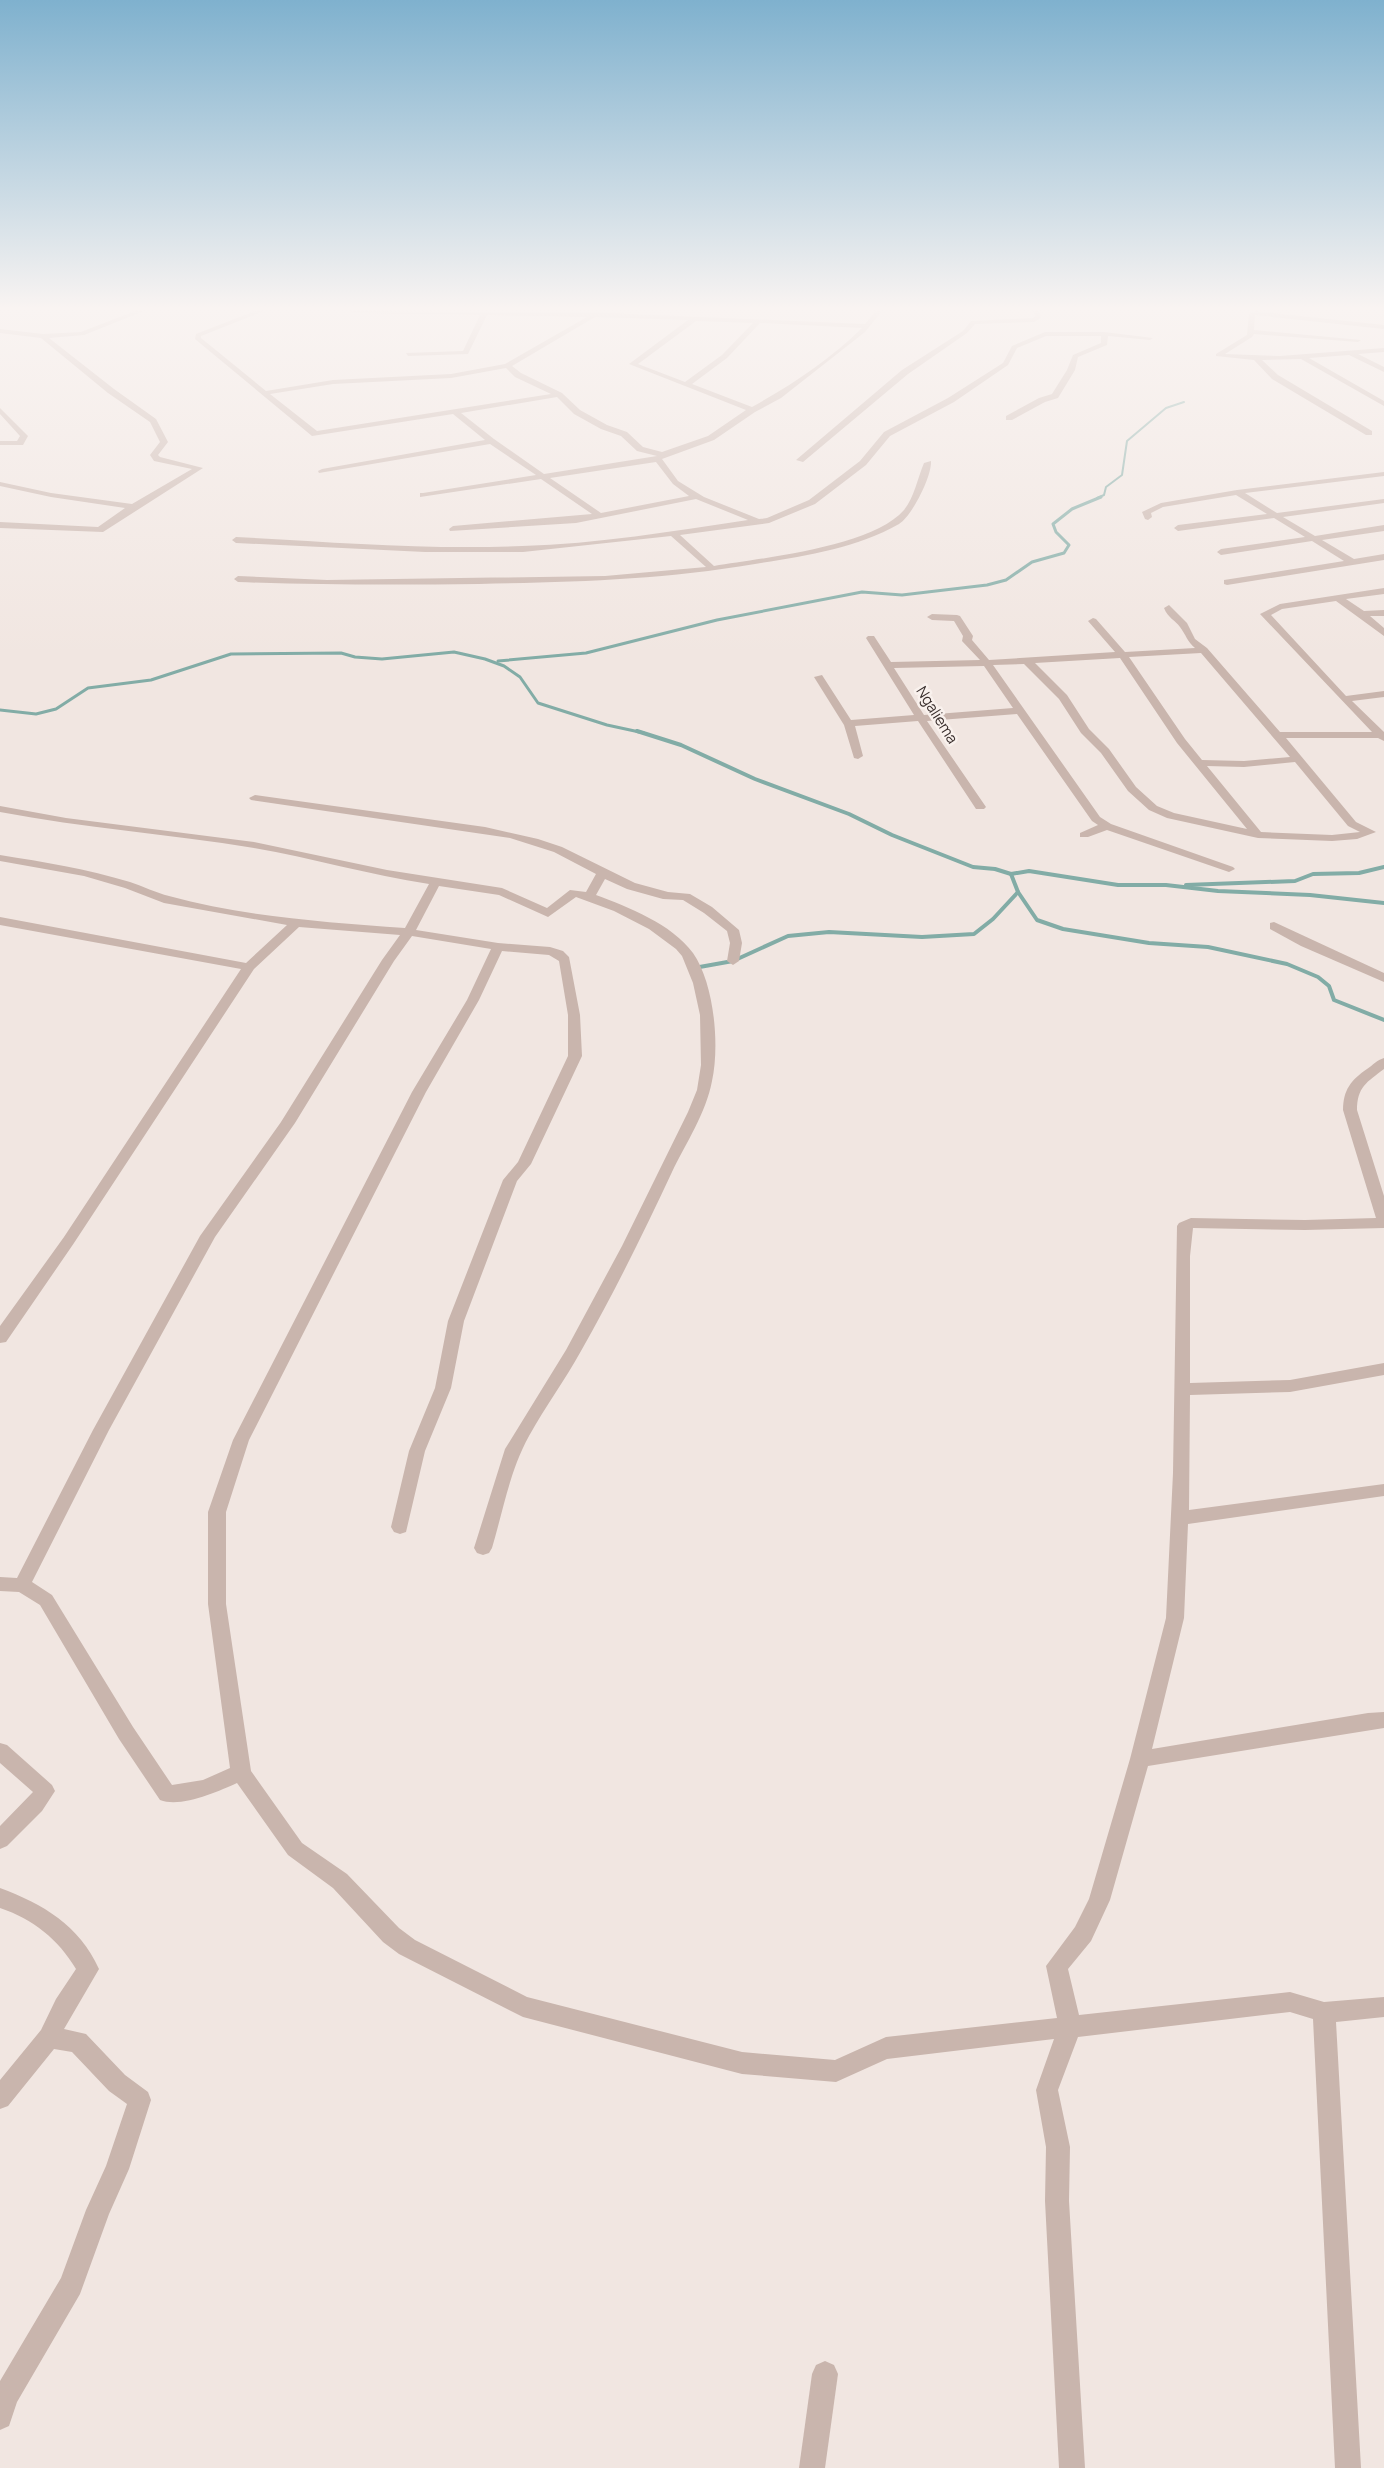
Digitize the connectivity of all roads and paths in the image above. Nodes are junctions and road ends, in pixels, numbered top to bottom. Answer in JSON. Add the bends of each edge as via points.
{"nodes":[{"id":1,"x":15,"y":426,"type":"edge"},
{"id":2,"x":156,"y":426,"type":"edge"},
{"id":3,"x":305,"y":426,"type":"edge"},
{"id":4,"x":365,"y":426,"type":"edge"},
{"id":5,"x":473,"y":426,"type":"edge"},
{"id":6,"x":603,"y":426,"type":"edge"},
{"id":7,"x":728,"y":426,"type":"edge"},
{"id":8,"x":840,"y":426,"type":"edge"},
{"id":9,"x":902,"y":426,"type":"edge"},
{"id":10,"x":1358,"y":426,"type":"edge"},
{"id":11,"x":1369,"y":433,"type":"dead end"},
{"id":12,"x":491,"y":441,"type":"junction"},
{"id":13,"x":0,"y":442,"type":"edge"},
{"id":14,"x":660,"y":457,"type":"junction"},
{"id":15,"x":800,"y":460,"type":"dead end"},
{"id":16,"x":928,"y":463,"type":"dead end"},
{"id":17,"x":322,"y":471,"type":"dead end"},
{"id":18,"x":1384,"y":474,"type":"edge"},
{"id":19,"x":543,"y":476,"type":"junction"},
{"id":20,"x":0,"y":484,"type":"edge"},
{"id":21,"x":1237,"y":492,"type":"junction"},
{"id":22,"x":423,"y":495,"type":"dead end"},
{"id":23,"x":696,"y":497,"type":"junction"},
{"id":24,"x":1384,"y":501,"type":"edge"},
{"id":25,"x":133,"y":507,"type":"junction"},
{"id":26,"x":1273,"y":515,"type":"junction"},
{"id":27,"x":600,"y":516,"type":"junction"},
{"id":28,"x":1148,"y":517,"type":"dead end"},
{"id":29,"x":759,"y":522,"type":"junction"},
{"id":30,"x":0,"y":525,"type":"edge"},
{"id":31,"x":1178,"y":528,"type":"dead end"},
{"id":32,"x":1384,"y":528,"type":"edge"},
{"id":33,"x":453,"y":530,"type":"dead end"},
{"id":34,"x":674,"y":534,"type":"junction"},
{"id":35,"x":1313,"y":539,"type":"junction"},
{"id":36,"x":236,"y":540,"type":"dead end"},
{"id":37,"x":1221,"y":552,"type":"dead end"},
{"id":38,"x":1384,"y":557,"type":"edge"},
{"id":39,"x":1352,"y":562,"type":"junction"},
{"id":40,"x":713,"y":569,"type":"junction"},
{"id":41,"x":238,"y":579,"type":"dead end"},
{"id":42,"x":1227,"y":582,"type":"dead end"},
{"id":43,"x":1384,"y":591,"type":"edge"},
{"id":44,"x":1338,"y":598,"type":"junction"},
{"id":45,"x":1169,"y":608,"type":"dead end"},
{"id":46,"x":1384,"y":613,"type":"edge"},
{"id":47,"x":1362,"y":614,"type":"junction"},
{"id":48,"x":932,"y":617,"type":"dead end"},
{"id":49,"x":1093,"y":621,"type":"dead end"},
{"id":50,"x":1384,"y":633,"type":"edge"},
{"id":51,"x":871,"y":638,"type":"dead end"},
{"id":52,"x":1204,"y":650,"type":"junction"},
{"id":53,"x":1122,"y":654,"type":"junction"},
{"id":54,"x":1027,"y":661,"type":"junction"},
{"id":55,"x":986,"y":663,"type":"junction"},
{"id":56,"x":887,"y":664,"type":"junction"},
{"id":57,"x":819,"y":677,"type":"dead end"},
{"id":58,"x":1384,"y":694,"type":"edge"},
{"id":59,"x":1344,"y":699,"type":"junction"},
{"id":60,"x":1018,"y":711,"type":"junction"},
{"id":61,"x":919,"y":717,"type":"junction"},
{"id":62,"x":849,"y":723,"type":"junction"},
{"id":63,"x":1277,"y":735,"type":"junction"},
{"id":64,"x":1383,"y":736,"type":"edge"},
{"id":65,"x":858,"y":756,"type":"dead end"},
{"id":66,"x":1298,"y":759,"type":"junction"},
{"id":67,"x":1200,"y":763,"type":"junction"},
{"id":68,"x":255,"y":798,"type":"dead end"},
{"id":69,"x":980,"y":807,"type":"dead end"},
{"id":70,"x":0,"y":809,"type":"edge"},
{"id":71,"x":1107,"y":826,"type":"junction"},
{"id":72,"x":1084,"y":835,"type":"dead end"},
{"id":73,"x":1258,"y":835,"type":"junction"},
{"id":74,"x":0,"y":858,"type":"edge"},
{"id":75,"x":1229,"y":869,"type":"dead end"},
{"id":76,"x":602,"y":873,"type":"junction"},
{"id":77,"x":436,"y":881,"type":"junction"},
{"id":78,"x":590,"y":895,"type":"junction"},
{"id":79,"x":0,"y":921,"type":"edge"},
{"id":80,"x":296,"y":923,"type":"junction"},
{"id":81,"x":1274,"y":926,"type":"dead end"},
{"id":82,"x":409,"y":932,"type":"junction"},
{"id":83,"x":498,"y":947,"type":"junction"},
{"id":84,"x":733,"y":961,"type":"dead end"},
{"id":85,"x":249,"y":967,"type":"junction"},
{"id":86,"x":1384,"y":978,"type":"edge"},
{"id":87,"x":1384,"y":1062,"type":"edge"},
{"id":88,"x":1384,"y":1222,"type":"edge"},
{"id":89,"x":0,"y":1338,"type":"edge"},
{"id":90,"x":1384,"y":1369,"type":"edge"},
{"id":91,"x":1184,"y":1389,"type":"junction"},
{"id":92,"x":1384,"y":1490,"type":"edge"},
{"id":93,"x":1181,"y":1518,"type":"junction"},
{"id":94,"x":400,"y":1527,"type":"dead end"},
{"id":95,"x":483,"y":1548,"type":"dead end"},
{"id":96,"x":0,"y":1584,"type":"edge"},
{"id":97,"x":22,"y":1585,"type":"junction"},
{"id":98,"x":1384,"y":1720,"type":"edge"},
{"id":99,"x":0,"y":1751,"type":"edge"},
{"id":100,"x":1140,"y":1759,"type":"junction"},
{"id":101,"x":242,"y":1773,"type":"junction"},
{"id":102,"x":0,"y":1840,"type":"edge"},
{"id":103,"x":0,"y":1898,"type":"edge"},
{"id":104,"x":1384,"y":2007,"type":"edge"},
{"id":105,"x":1324,"y":2012,"type":"junction"},
{"id":106,"x":1070,"y":2027,"type":"junction"},
{"id":107,"x":49,"y":2038,"type":"junction"},
{"id":108,"x":0,"y":2098,"type":"edge"},
{"id":109,"x":825,"y":2374,"type":"dead end"},
{"id":110,"x":0,"y":2417,"type":"edge"},
{"id":111,"x":812,"y":2468,"type":"edge"},
{"id":112,"x":1072,"y":2468,"type":"edge"},
{"id":113,"x":1348,"y":2468,"type":"edge"}],
"edges":[{"from":1,"to":13,"type":"street","via":[[24,436],[20,442]]},
{"from":2,"to":25,"type":"street","via":[[164,442],[154,455],[157,459],[199,468]]},
{"from":3,"to":4,"type":"street","via":[[315,434]]},
{"from":5,"to":12,"type":"street"},
{"from":6,"to":14,"type":"street","via":[[624,434],[640,449]]},
{"from":7,"to":14,"type":"street","via":[[711,438]]},
{"from":8,"to":15,"type":"street"},
{"from":9,"to":29,"type":"street","via":[[887,434],[863,463],[812,502]]},
{"from":10,"to":11,"type":"street"},
{"from":12,"to":17,"type":"street"},
{"from":12,"to":19,"type":"street"},
{"from":14,"to":19,"type":"street"},
{"from":14,"to":23,"type":"street","via":[[670,476]]},
{"from":16,"to":40,"type":"street","via":[[910,508],[879,532],[807,553]]},
{"from":18,"to":21,"type":"street"},
{"from":19,"to":22,"type":"street"},
{"from":19,"to":27,"type":"street"},
{"from":20,"to":25,"type":"street"},
{"from":21,"to":26,"type":"street"},
{"from":21,"to":28,"type":"street","via":[[1161,505],[1149,509]]},
{"from":23,"to":27,"type":"street"},
{"from":23,"to":29,"type":"street"},
{"from":24,"to":26,"type":"street"},
{"from":25,"to":30,"type":"street","via":[[100,530]]},
{"from":26,"to":31,"type":"street"},
{"from":26,"to":35,"type":"street"},
{"from":27,"to":33,"type":"street"},
{"from":29,"to":34,"type":"street"},
{"from":32,"to":35,"type":"street"},
{"from":34,"to":36,"type":"street","via":[[496,550]]},
{"from":34,"to":40,"type":"street"},
{"from":35,"to":37,"type":"street"},
{"from":35,"to":39,"type":"street"},
{"from":38,"to":39,"type":"street"},
{"from":39,"to":42,"type":"street"},
{"from":40,"to":41,"type":"street","via":[[605,579],[327,583]]},
{"from":43,"to":44,"type":"street"},
{"from":44,"to":47,"type":"street"},
{"from":44,"to":59,"type":"street","via":[[1265,614]]},
{"from":45,"to":52,"type":"street","via":[[1191,640]]},
{"from":46,"to":47,"type":"street"},
{"from":47,"to":50,"type":"street"},
{"from":48,"to":55,"type":"street","via":[[957,618],[967,641]]},
{"from":49,"to":53,"type":"street"},
{"from":51,"to":56,"type":"street","name":"Ngaliema"},
{"from":52,"to":53,"type":"street"},
{"from":52,"to":63,"type":"street"},
{"from":53,"to":54,"type":"street"},
{"from":53,"to":67,"type":"street","via":[[1162,716]]},
{"from":54,"to":55,"type":"street"},
{"from":54,"to":73,"type":"street","via":[[1063,697],[1132,789],[1153,808],[1172,816]]},
{"from":55,"to":56,"type":"street"},
{"from":55,"to":60,"type":"street"},
{"from":56,"to":61,"type":"street","name":"Ngaliema"},
{"from":57,"to":62,"type":"street"},
{"from":58,"to":59,"type":"street"},
{"from":59,"to":64,"type":"street"},
{"from":60,"to":61,"type":"street"},
{"from":60,"to":71,"type":"street","via":[[1096,819]]},
{"from":61,"to":62,"type":"street"},
{"from":61,"to":69,"type":"street","name":"Ngaliema"},
{"from":62,"to":65,"type":"street"},
{"from":63,"to":64,"type":"street"},
{"from":63,"to":66,"type":"street"},
{"from":66,"to":67,"type":"street"},
{"from":66,"to":73,"type":"street","via":[[1352,824],[1370,832],[1332,837]]},
{"from":67,"to":73,"type":"street"},
{"from":68,"to":76,"type":"street","via":[[497,832],[549,846],[591,864]]},
{"from":70,"to":77,"type":"street","via":[[254,845]]},
{"from":71,"to":72,"type":"street"},
{"from":71,"to":75,"type":"street"},
{"from":74,"to":80,"type":"street","via":[[85,873],[164,899]]},
{"from":76,"to":78,"type":"street"},
{"from":76,"to":84,"type":"street","via":[[631,886],[686,897],[708,910],[733,930]]},
{"from":77,"to":78,"type":"street","via":[[502,892],[548,913],[574,893]]},
{"from":77,"to":82,"type":"street"},
{"from":78,"to":95,"type":"street","via":[[651,926],[687,955],[700,986],[708,1033],[706,1079],[636,1234],[560,1374],[520,1437]]},
{"from":79,"to":85,"type":"street"},
{"from":80,"to":82,"type":"street"},
{"from":80,"to":85,"type":"street"},
{"from":81,"to":86,"type":"street"},
{"from":82,"to":83,"type":"street"},
{"from":82,"to":97,"type":"street","via":[[288,1123],[208,1236],[101,1430]]},
{"from":83,"to":94,"type":"street","via":[[550,951],[565,960],[574,1014],[575,1056],[524,1164],[510,1180],[460,1311],[443,1388],[417,1451]]},
{"from":83,"to":101,"type":"street","via":[[473,1000],[419,1092],[241,1440],[217,1512],[217,1604]]},
{"from":85,"to":89,"type":"street"},
{"from":87,"to":88,"type":"street","via":[[1357,1080],[1349,1100]]},
{"from":88,"to":91,"type":"street","via":[[1184,1226]]},
{"from":90,"to":91,"type":"street","via":[[1290,1386]]},
{"from":91,"to":93,"type":"street"},
{"from":92,"to":93,"type":"street"},
{"from":93,"to":100,"type":"street","via":[[1175,1618]]},
{"from":96,"to":97,"type":"street"},
{"from":97,"to":101,"type":"street","via":[[46,1600],[126,1734],[167,1794],[204,1788]]},
{"from":98,"to":100,"type":"street"},
{"from":99,"to":102,"type":"street","via":[[45,1791]]},
{"from":100,"to":106,"type":"street","via":[[1099,1900],[1083,1934],[1057,1966]]},
{"from":101,"to":106,"type":"street","via":[[295,1849],[340,1881],[391,1935],[523,2007],[742,2063],[836,2071],[886,2048]]},
{"from":103,"to":107,"type":"street","via":[[27,1907],[60,1928],[88,1969]]},
{"from":104,"to":105,"type":"street"},
{"from":105,"to":106,"type":"street","via":[[1290,2002]]},
{"from":105,"to":113,"type":"street"},
{"from":106,"to":112,"type":"street","via":[[1047,2090],[1058,2146]]},
{"from":107,"to":108,"type":"street"},
{"from":107,"to":110,"type":"street","via":[[78,2042],[117,2083],[140,2100],[71,2284],[5,2397]]},
{"from":109,"to":111,"type":"street"}]}
